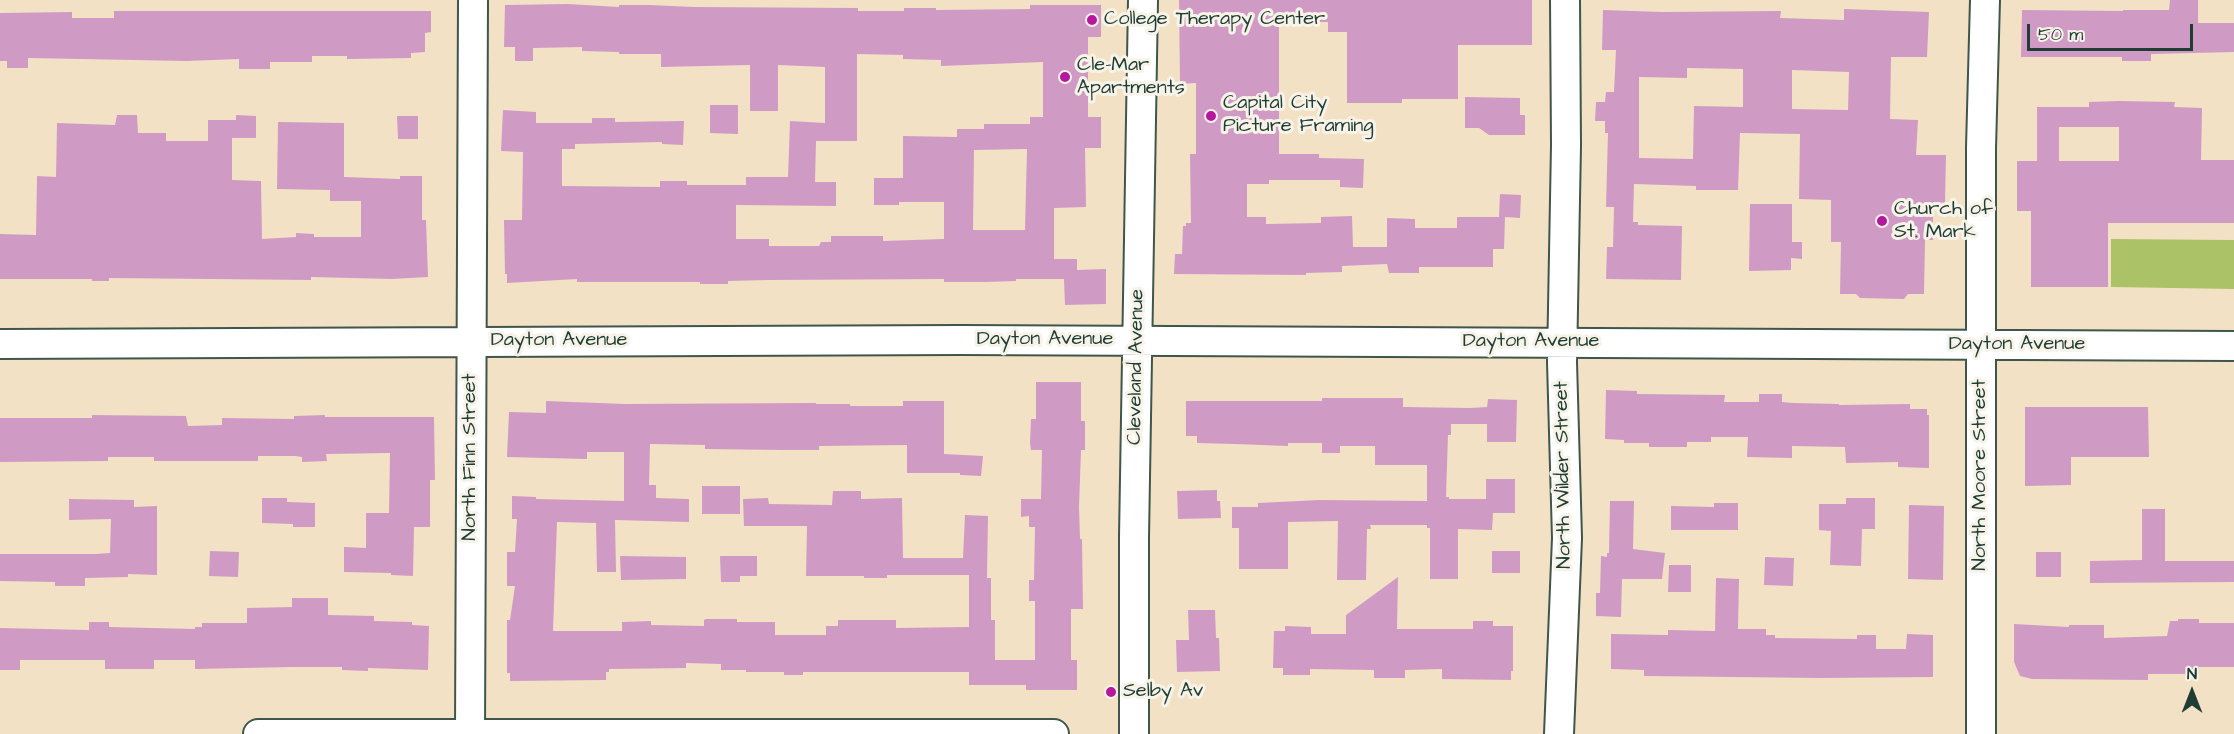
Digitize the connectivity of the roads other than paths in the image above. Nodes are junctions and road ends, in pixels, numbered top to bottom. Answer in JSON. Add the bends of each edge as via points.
{"nodes":[{"id":1,"x":472,"y":0,"type":"edge"},
{"id":2,"x":1143,"y":0,"type":"edge"},
{"id":3,"x":1565,"y":0,"type":"edge"},
{"id":4,"x":1985,"y":0,"type":"edge"},
{"id":5,"x":1138,"y":340,"type":"junction"},
{"id":6,"x":472,"y":342,"type":"junction"},
{"id":7,"x":1562,"y":342,"type":"junction"},
{"id":8,"x":0,"y":344,"type":"edge"},
{"id":9,"x":1981,"y":344,"type":"junction"},
{"id":10,"x":2234,"y":346,"type":"edge"},
{"id":11,"x":471,"y":733,"type":"edge"},
{"id":12,"x":258,"y":734,"type":"edge"},
{"id":13,"x":1054,"y":734,"type":"edge"},
{"id":14,"x":1134,"y":734,"type":"edge"},
{"id":15,"x":1559,"y":734,"type":"edge"},
{"id":16,"x":1981,"y":734,"type":"edge"}],
"edges":[{"from":1,"to":6,"type":"street","name":"North Finn Street"},
{"from":2,"to":5,"type":"street","name":"Cleveland Avenue"},
{"from":3,"to":7,"type":"street","name":"North Wilder Street"},
{"from":4,"to":9,"type":"street","name":"North Moore Street"},
{"from":5,"to":6,"type":"street","name":"Dayton Avenue"},
{"from":5,"to":7,"type":"street","name":"Dayton Avenue"},
{"from":5,"to":14,"type":"street","name":"Cleveland Avenue"},
{"from":6,"to":8,"type":"street","name":"Dayton Avenue"},
{"from":6,"to":11,"type":"street","name":"North Finn Street"},
{"from":7,"to":9,"type":"street","name":"Dayton Avenue"},
{"from":7,"to":15,"type":"street","name":"North Wilder Street","via":[[1567,538]]},
{"from":9,"to":10,"type":"street","name":"Dayton Avenue"},
{"from":9,"to":16,"type":"street","name":"North Moore Street"},
{"from":11,"to":12,"type":"street"},
{"from":11,"to":13,"type":"street"}]}
